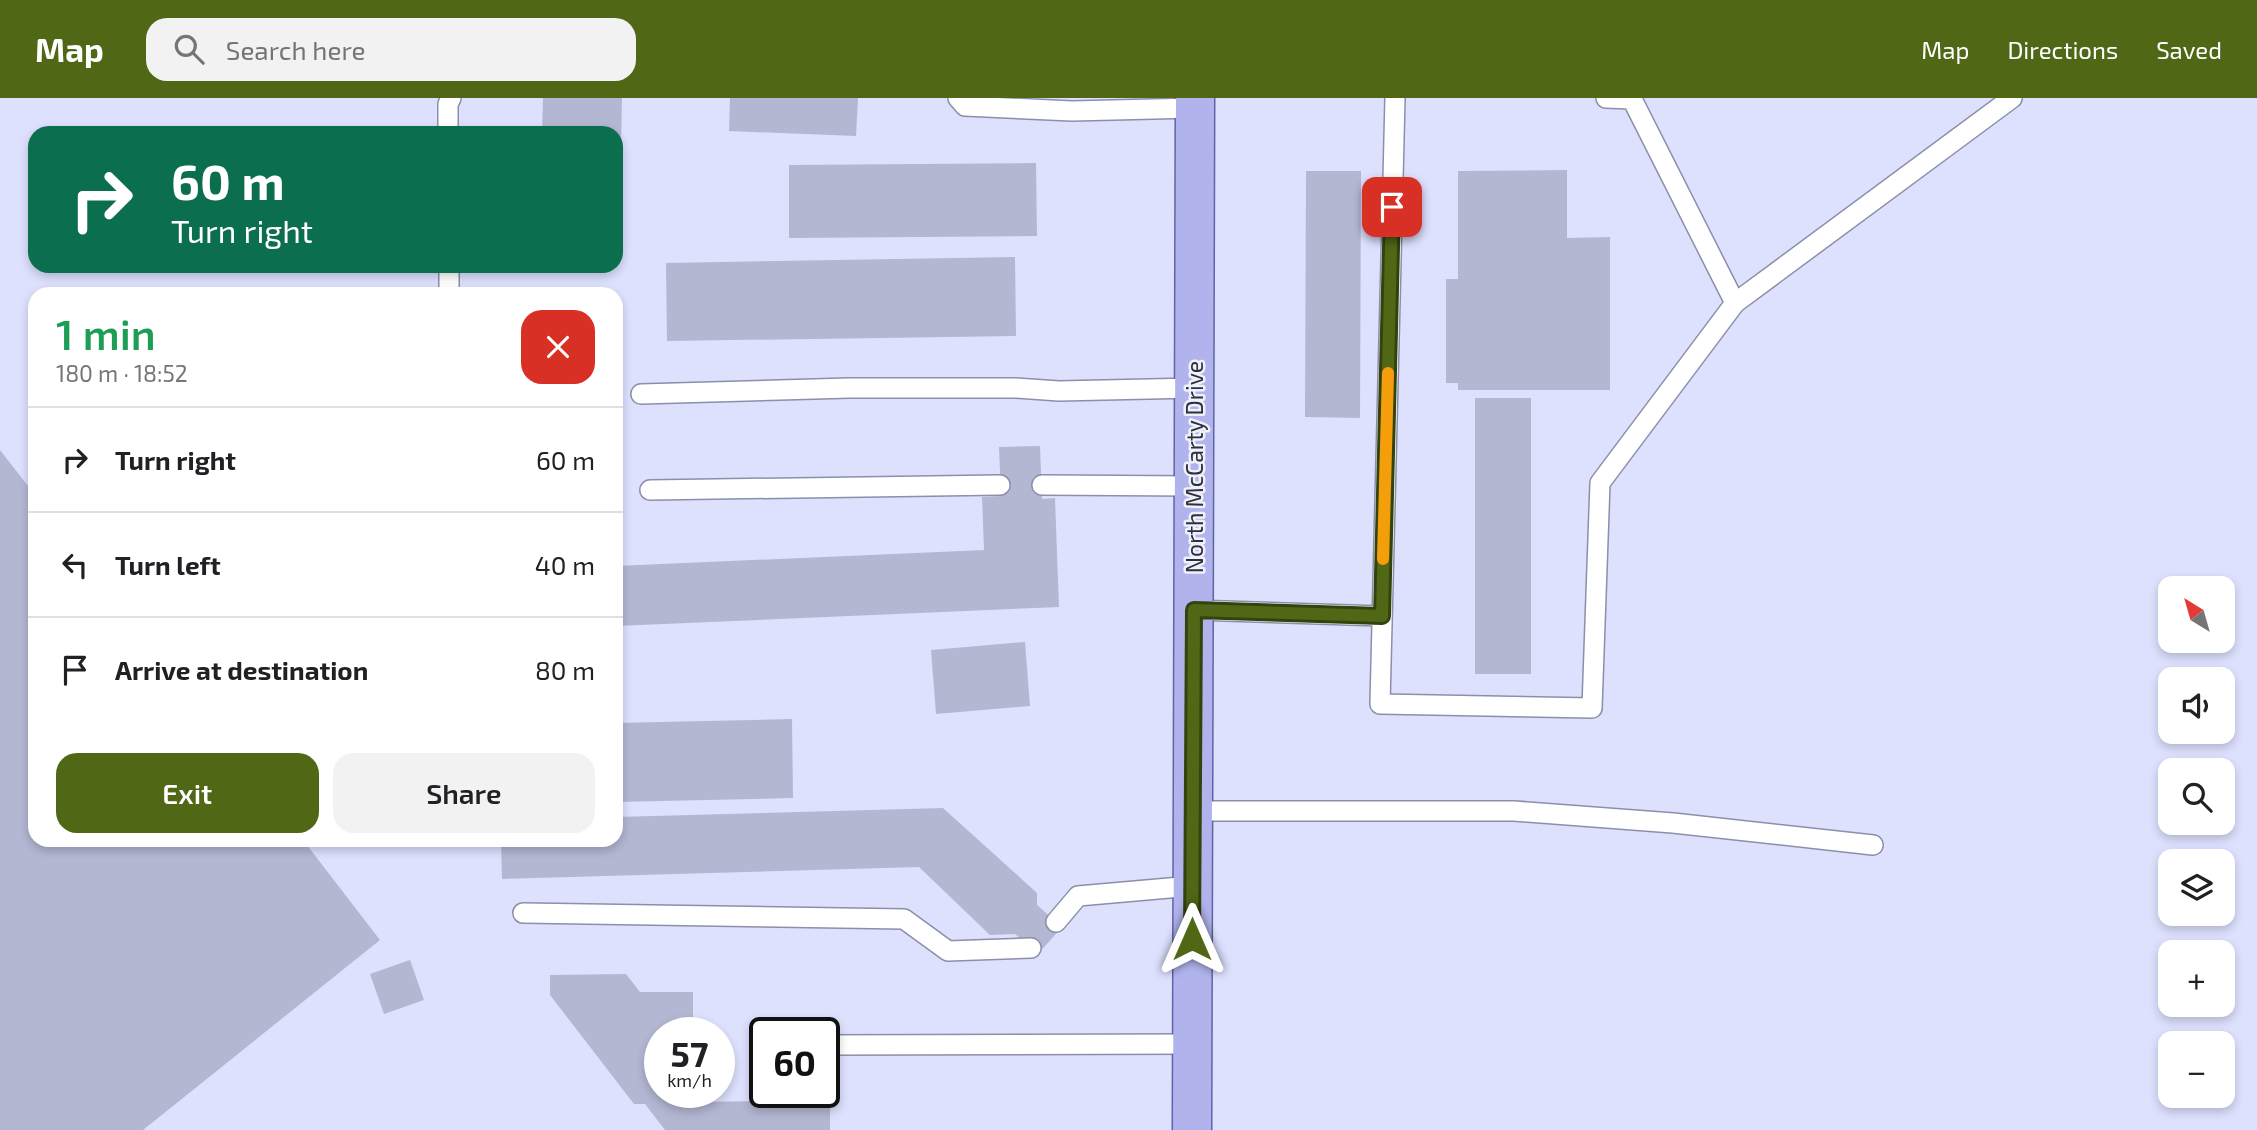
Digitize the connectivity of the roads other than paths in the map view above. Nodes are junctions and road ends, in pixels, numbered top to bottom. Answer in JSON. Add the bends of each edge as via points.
{"nodes":[{"id":1,"x":451,"y":98,"type":"edge"},
{"id":2,"x":958,"y":98,"type":"edge"},
{"id":3,"x":1395,"y":98,"type":"edge"},
{"id":4,"x":1606,"y":98,"type":"edge"},
{"id":5,"x":2012,"y":98,"type":"edge"},
{"id":6,"x":1195,"y":103,"type":"edge"},
{"id":7,"x":448,"y":126,"type":"edge"},
{"id":8,"x":1735,"y":303,"type":"junction"},
{"id":9,"x":1194,"y":388,"type":"junction"},
{"id":10,"x":641,"y":394,"type":"dead end"},
{"id":11,"x":1000,"y":485,"type":"dead end"},
{"id":12,"x":1042,"y":485,"type":"dead end"},
{"id":13,"x":1194,"y":486,"type":"junction"},
{"id":14,"x":650,"y":490,"type":"dead end"},
{"id":15,"x":1194,"y":610,"type":"junction"},
{"id":16,"x":1382,"y":616,"type":"junction"},
{"id":17,"x":1193,"y":811,"type":"junction"},
{"id":18,"x":1873,"y":845,"type":"dead end"},
{"id":19,"x":1192,"y":886,"type":"junction"},
{"id":20,"x":523,"y":913,"type":"dead end"},
{"id":21,"x":1056,"y":922,"type":"dead end"},
{"id":22,"x":1031,"y":948,"type":"dead end"},
{"id":23,"x":1192,"y":1044,"type":"junction"},
{"id":24,"x":840,"y":1045,"type":"edge"},
{"id":25,"x":1192,"y":1130,"type":"edge"}],
"edges":[{"from":1,"to":7,"type":"lane"},
{"from":2,"to":6,"type":"lane","via":[[965,106],[1072,111]]},
{"from":3,"to":16,"type":"lane"},
{"from":4,"to":8,"type":"lane","via":[[1632,99]]},
{"from":5,"to":8,"type":"lane"},
{"from":6,"to":9,"type":"main road","name":"North McCarty Drive"},
{"from":8,"to":16,"type":"lane","via":[[1600,483],[1592,708],[1380,704]]},
{"from":9,"to":10,"type":"lane","via":[[849,388]]},
{"from":9,"to":13,"type":"main road","name":"North McCarty Drive"},
{"from":11,"to":14,"type":"lane"},
{"from":12,"to":13,"type":"lane"},
{"from":13,"to":15,"type":"main road","name":"North McCarty Drive"},
{"from":15,"to":16,"type":"lane"},
{"from":15,"to":17,"type":"main road","name":"North McCarty Drive"},
{"from":17,"to":18,"type":"lane","via":[[1514,811]]},
{"from":17,"to":19,"type":"main road","name":"North McCarty Drive"},
{"from":19,"to":21,"type":"lane","via":[[1078,896]]},
{"from":19,"to":23,"type":"main road","name":"North McCarty Drive"},
{"from":20,"to":22,"type":"lane","via":[[904,919],[947,951]]},
{"from":23,"to":24,"type":"lane"},
{"from":23,"to":25,"type":"main road","name":"North McCarty Drive"}]}
